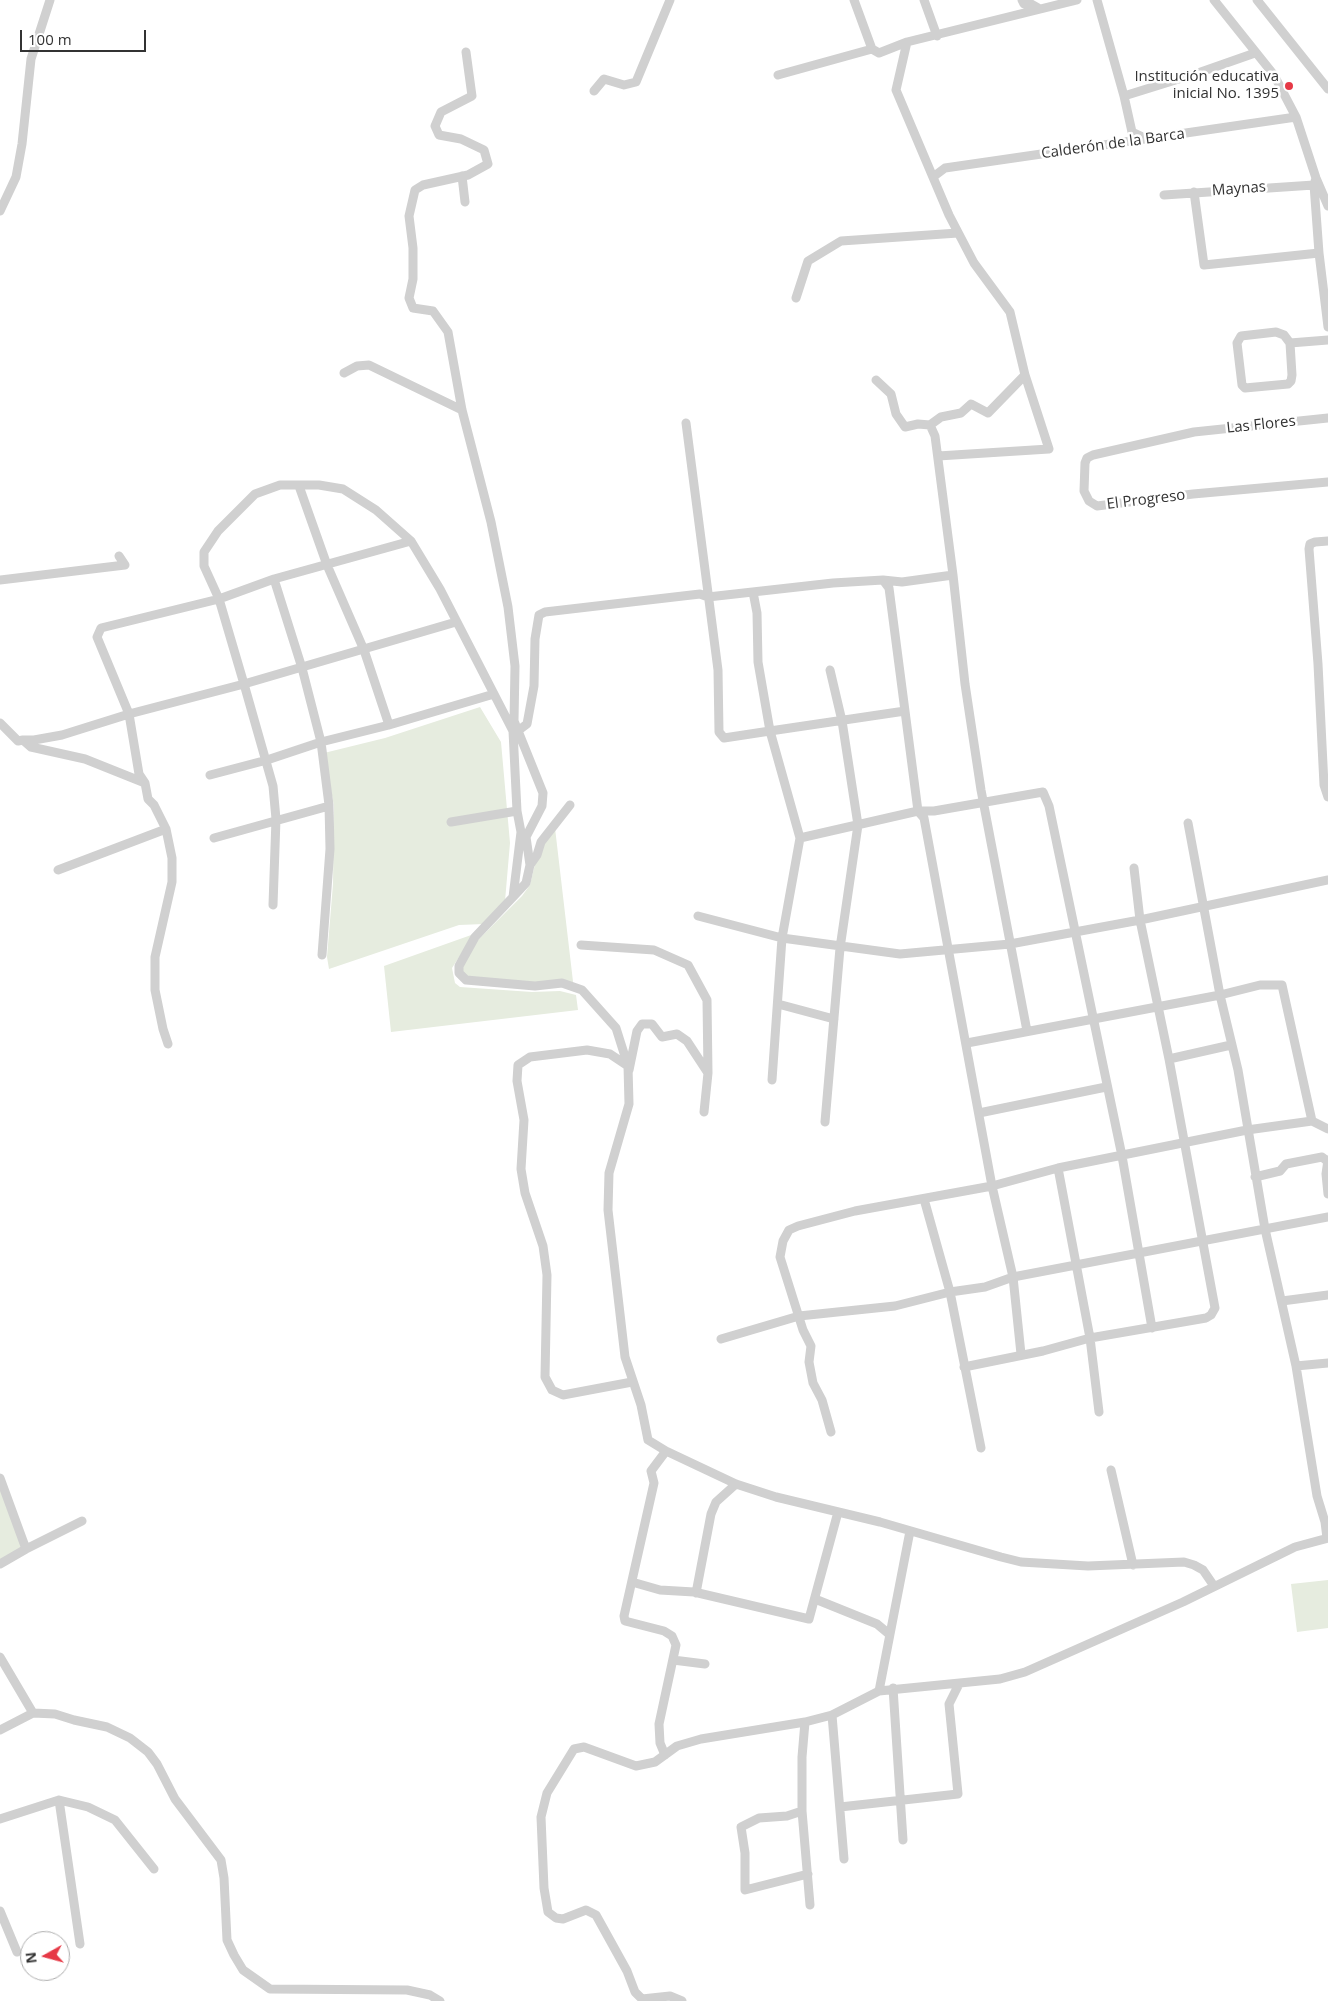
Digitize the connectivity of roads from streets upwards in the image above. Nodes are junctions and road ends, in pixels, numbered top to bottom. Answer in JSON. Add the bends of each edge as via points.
{"nodes":[{"id":1,"x":50,"y":0,"type":"edge"},
{"id":2,"x":670,"y":0,"type":"edge"},
{"id":3,"x":854,"y":0,"type":"edge"},
{"id":4,"x":924,"y":0,"type":"edge"},
{"id":5,"x":1022,"y":0,"type":"edge"},
{"id":6,"x":1077,"y":0,"type":"edge"},
{"id":7,"x":1097,"y":0,"type":"edge"},
{"id":8,"x":1214,"y":0,"type":"edge"},
{"id":9,"x":1257,"y":0,"type":"edge"},
{"id":10,"x":1032,"y":4,"type":"edge"},
{"id":11,"x":937,"y":36,"type":"junction"},
{"id":12,"x":907,"y":42,"type":"junction"},
{"id":13,"x":872,"y":49,"type":"junction"},
{"id":14,"x":466,"y":52,"type":"dead end"},
{"id":15,"x":1255,"y":53,"type":"junction"},
{"id":16,"x":778,"y":75,"type":"dead end"},
{"id":17,"x":1324,"y":76,"type":"edge"},
{"id":18,"x":1328,"y":89,"type":"edge"},
{"id":19,"x":594,"y":91,"type":"dead end"},
{"id":20,"x":1124,"y":96,"type":"junction"},
{"id":21,"x":1296,"y":117,"type":"junction"},
{"id":22,"x":1147,"y":140,"type":"junction"},
{"id":23,"x":462,"y":176,"type":"junction"},
{"id":24,"x":933,"y":177,"type":"junction"},
{"id":25,"x":1315,"y":181,"type":"junction"},
{"id":26,"x":1194,"y":192,"type":"junction"},
{"id":27,"x":1164,"y":195,"type":"dead end"},
{"id":28,"x":465,"y":202,"type":"dead end"},
{"id":29,"x":1328,"y":206,"type":"edge"},
{"id":30,"x":0,"y":211,"type":"edge"},
{"id":31,"x":958,"y":234,"type":"junction"},
{"id":32,"x":1319,"y":253,"type":"junction"},
{"id":33,"x":796,"y":298,"type":"dead end"},
{"id":34,"x":1328,"y":327,"type":"edge"},
{"id":35,"x":1328,"y":340,"type":"edge"},
{"id":36,"x":1290,"y":343,"type":"junction"},
{"id":37,"x":344,"y":373,"type":"dead end"},
{"id":38,"x":1025,"y":375,"type":"junction"},
{"id":39,"x":876,"y":380,"type":"dead end"},
{"id":40,"x":462,"y":410,"type":"junction"},
{"id":41,"x":1328,"y":418,"type":"edge"},
{"id":42,"x":686,"y":422,"type":"dead end"},
{"id":43,"x":930,"y":425,"type":"junction"},
{"id":44,"x":1194,"y":432,"type":"joint"},
{"id":45,"x":938,"y":456,"type":"junction"},
{"id":46,"x":1328,"y":482,"type":"edge"},
{"id":47,"x":299,"y":486,"type":"junction"},
{"id":48,"x":411,"y":541,"type":"junction"},
{"id":49,"x":1328,"y":542,"type":"edge"},
{"id":50,"x":119,"y":556,"type":"dead end"},
{"id":51,"x":327,"y":565,"type":"junction"},
{"id":52,"x":953,"y":575,"type":"junction"},
{"id":53,"x":274,"y":579,"type":"junction"},
{"id":54,"x":0,"y":580,"type":"edge"},
{"id":55,"x":883,"y":580,"type":"junction"},
{"id":56,"x":753,"y":592,"type":"junction"},
{"id":57,"x":708,"y":597,"type":"junction"},
{"id":58,"x":219,"y":600,"type":"junction"},
{"id":59,"x":456,"y":622,"type":"junction"},
{"id":60,"x":364,"y":650,"type":"junction"},
{"id":61,"x":302,"y":668,"type":"junction"},
{"id":62,"x":830,"y":670,"type":"dead end"},
{"id":63,"x":244,"y":684,"type":"junction"},
{"id":64,"x":494,"y":694,"type":"junction"},
{"id":65,"x":905,"y":711,"type":"junction"},
{"id":66,"x":129,"y":714,"type":"junction"},
{"id":67,"x":842,"y":721,"type":"junction"},
{"id":68,"x":0,"y":723,"type":"edge"},
{"id":69,"x":389,"y":725,"type":"junction"},
{"id":70,"x":516,"y":730,"type":"junction"},
{"id":71,"x":770,"y":731,"type":"junction"},
{"id":72,"x":23,"y":740,"type":"junction"},
{"id":73,"x":321,"y":742,"type":"junction"},
{"id":74,"x":267,"y":760,"type":"junction"},
{"id":75,"x":210,"y":775,"type":"dead end"},
{"id":76,"x":146,"y":783,"type":"junction"},
{"id":77,"x":1328,"y":797,"type":"edge"},
{"id":78,"x":983,"y":801,"type":"junction"},
{"id":79,"x":570,"y":805,"type":"dead end"},
{"id":80,"x":329,"y":806,"type":"junction"},
{"id":81,"x":516,"y":811,"type":"junction"},
{"id":82,"x":918,"y":811,"type":"junction"},
{"id":83,"x":276,"y":819,"type":"junction"},
{"id":84,"x":451,"y":822,"type":"dead end"},
{"id":85,"x":1188,"y":823,"type":"dead end"},
{"id":86,"x":858,"y":825,"type":"junction"},
{"id":87,"x":166,"y":829,"type":"junction"},
{"id":88,"x":214,"y":838,"type":"dead end"},
{"id":89,"x":800,"y":838,"type":"junction"},
{"id":90,"x":530,"y":865,"type":"junction"},
{"id":91,"x":1134,"y":868,"type":"dead end"},
{"id":92,"x":58,"y":870,"type":"dead end"},
{"id":93,"x":1328,"y":880,"type":"edge"},
{"id":94,"x":513,"y":897,"type":"junction"},
{"id":95,"x":1205,"y":904,"type":"junction"},
{"id":96,"x":273,"y":905,"type":"dead end"},
{"id":97,"x":698,"y":916,"type":"dead end"},
{"id":98,"x":1140,"y":920,"type":"junction"},
{"id":99,"x":1077,"y":932,"type":"junction"},
{"id":100,"x":782,"y":938,"type":"junction"},
{"id":101,"x":1010,"y":944,"type":"junction"},
{"id":102,"x":581,"y":946,"type":"dead end"},
{"id":103,"x":840,"y":948,"type":"junction"},
{"id":104,"x":951,"y":951,"type":"junction"},
{"id":105,"x":322,"y":955,"type":"dead end"},
{"id":106,"x":1220,"y":995,"type":"junction"},
{"id":107,"x":778,"y":1004,"type":"junction"},
{"id":108,"x":1158,"y":1005,"type":"junction"},
{"id":109,"x":1092,"y":1018,"type":"junction"},
{"id":110,"x":834,"y":1019,"type":"junction"},
{"id":111,"x":1027,"y":1031,"type":"junction"},
{"id":112,"x":967,"y":1043,"type":"junction"},
{"id":113,"x":168,"y":1044,"type":"dead end"},
{"id":114,"x":1231,"y":1045,"type":"junction"},
{"id":115,"x":1169,"y":1059,"type":"junction"},
{"id":116,"x":628,"y":1069,"type":"junction"},
{"id":117,"x":708,"y":1074,"type":"junction"},
{"id":118,"x":772,"y":1080,"type":"dead end"},
{"id":119,"x":1106,"y":1087,"type":"junction"},
{"id":120,"x":704,"y":1112,"type":"dead end"},
{"id":121,"x":979,"y":1113,"type":"junction"},
{"id":122,"x":1312,"y":1121,"type":"junction"},
{"id":123,"x":825,"y":1122,"type":"dead end"},
{"id":124,"x":1328,"y":1128,"type":"edge"},
{"id":125,"x":1247,"y":1130,"type":"junction"},
{"id":126,"x":1184,"y":1145,"type":"junction"},
{"id":127,"x":1122,"y":1156,"type":"junction"},
{"id":128,"x":1328,"y":1161,"type":"edge"},
{"id":129,"x":1058,"y":1168,"type":"junction"},
{"id":130,"x":1254,"y":1178,"type":"junction"},
{"id":131,"x":992,"y":1186,"type":"junction"},
{"id":132,"x":1328,"y":1194,"type":"edge"},
{"id":133,"x":924,"y":1199,"type":"junction"},
{"id":134,"x":1328,"y":1217,"type":"edge"},
{"id":135,"x":1264,"y":1229,"type":"junction"},
{"id":136,"x":1204,"y":1241,"type":"junction"},
{"id":137,"x":1138,"y":1253,"type":"junction"},
{"id":138,"x":1076,"y":1265,"type":"junction"},
{"id":139,"x":1013,"y":1276,"type":"junction"},
{"id":140,"x":950,"y":1292,"type":"junction"},
{"id":141,"x":1328,"y":1295,"type":"edge"},
{"id":142,"x":1282,"y":1301,"type":"junction"},
{"id":143,"x":798,"y":1316,"type":"junction"},
{"id":144,"x":1152,"y":1328,"type":"junction"},
{"id":145,"x":1090,"y":1338,"type":"junction"},
{"id":146,"x":721,"y":1339,"type":"dead end"},
{"id":147,"x":1021,"y":1354,"type":"junction"},
{"id":148,"x":1328,"y":1363,"type":"edge"},
{"id":149,"x":1296,"y":1366,"type":"junction"},
{"id":150,"x":964,"y":1367,"type":"junction"},
{"id":151,"x":632,"y":1382,"type":"junction"},
{"id":152,"x":1099,"y":1412,"type":"dead end"},
{"id":153,"x":831,"y":1432,"type":"dead end"},
{"id":154,"x":981,"y":1448,"type":"dead end"},
{"id":155,"x":666,"y":1451,"type":"junction"},
{"id":156,"x":1111,"y":1470,"type":"dead end"},
{"id":157,"x":0,"y":1478,"type":"edge"},
{"id":158,"x":736,"y":1484,"type":"junction"},
{"id":159,"x":838,"y":1512,"type":"junction"},
{"id":160,"x":82,"y":1521,"type":"dead end"},
{"id":161,"x":910,"y":1532,"type":"junction"},
{"id":162,"x":1327,"y":1538,"type":"edge"},
{"id":163,"x":26,"y":1549,"type":"junction"},
{"id":164,"x":0,"y":1564,"type":"edge"},
{"id":165,"x":1133,"y":1565,"type":"junction"},
{"id":166,"x":632,"y":1582,"type":"junction"},
{"id":167,"x":1214,"y":1586,"type":"junction"},
{"id":168,"x":696,"y":1593,"type":"junction"},
{"id":169,"x":815,"y":1599,"type":"junction"},
{"id":170,"x":888,"y":1634,"type":"junction"},
{"id":171,"x":0,"y":1657,"type":"edge"},
{"id":172,"x":673,"y":1660,"type":"junction"},
{"id":173,"x":705,"y":1664,"type":"dead end"},
{"id":174,"x":959,"y":1684,"type":"junction"},
{"id":175,"x":893,"y":1688,"type":"junction"},
{"id":176,"x":879,"y":1691,"type":"junction"},
{"id":177,"x":33,"y":1712,"type":"junction"},
{"id":178,"x":832,"y":1715,"type":"junction"},
{"id":179,"x":805,"y":1722,"type":"junction"},
{"id":180,"x":0,"y":1730,"type":"edge"},
{"id":181,"x":665,"y":1755,"type":"junction"},
{"id":182,"x":59,"y":1800,"type":"junction"},
{"id":183,"x":900,"y":1800,"type":"junction"},
{"id":184,"x":840,"y":1807,"type":"junction"},
{"id":185,"x":802,"y":1811,"type":"junction"},
{"id":186,"x":0,"y":1819,"type":"edge"},
{"id":187,"x":903,"y":1840,"type":"dead end"},
{"id":188,"x":844,"y":1859,"type":"dead end"},
{"id":189,"x":154,"y":1868,"type":"dead end"},
{"id":190,"x":808,"y":1874,"type":"junction"},
{"id":191,"x":810,"y":1905,"type":"dead end"},
{"id":192,"x":0,"y":1911,"type":"edge"},
{"id":193,"x":80,"y":1944,"type":"dead end"},
{"id":194,"x":17,"y":1952,"type":"dead end"},
{"id":195,"x":440,"y":2001,"type":"edge"},
{"id":196,"x":682,"y":2001,"type":"edge"}],
"edges":[{"from":1,"to":30,"type":"street","via":[[31,59],[16,177]]},
{"from":2,"to":19,"type":"street","via":[[636,82],[624,85],[604,79]]},
{"from":3,"to":13,"type":"street"},
{"from":4,"to":11,"type":"street"},
{"from":5,"to":10,"type":"street","via":[[1024,4]]},
{"from":6,"to":10,"type":"street"},
{"from":7,"to":20,"type":"street"},
{"from":8,"to":15,"type":"street"},
{"from":9,"to":17,"type":"street"},
{"from":10,"to":11,"type":"street"},
{"from":11,"to":12,"type":"street"},
{"from":12,"to":13,"type":"street","via":[[878,52]]},
{"from":12,"to":24,"type":"street","via":[[896,90]]},
{"from":13,"to":16,"type":"street"},
{"from":14,"to":23,"type":"street","via":[[472,96],[441,112],[435,126],[439,135],[460,139],[484,150],[488,164]]},
{"from":15,"to":20,"type":"street"},
{"from":15,"to":21,"type":"street","via":[[1274,75]]},
{"from":17,"to":18,"type":"street"},
{"from":20,"to":22,"type":"street","via":[[1132,132]]},
{"from":21,"to":22,"type":"street","name":"Calderón de la Barca"},
{"from":21,"to":25,"type":"street"},
{"from":22,"to":24,"type":"street","name":"Calderón de la Barca","via":[[945,168]]},
{"from":23,"to":28,"type":"street"},
{"from":23,"to":40,"type":"street","via":[[415,190],[409,216],[413,248],[409,298],[413,308],[433,311],[448,332]]},
{"from":24,"to":31,"type":"street"},
{"from":25,"to":26,"type":"street","name":"Maynas"},
{"from":25,"to":29,"type":"street"},
{"from":25,"to":32,"type":"street"},
{"from":26,"to":27,"type":"street","name":"Maynas"},
{"from":26,"to":32,"type":"street","via":[[1204,265]]},
{"from":31,"to":33,"type":"street","via":[[841,241],[808,260]]},
{"from":31,"to":38,"type":"street","via":[[974,263],[1010,312]]},
{"from":32,"to":34,"type":"street"},
{"from":35,"to":36,"type":"street"},
{"from":36,"to":36,"type":"street","via":[[1284,335],[1276,332],[1241,336],[1237,347],[1242,385],[1250,388],[1288,384],[1292,374]]},
{"from":37,"to":40,"type":"street","via":[[357,366],[369,365]]},
{"from":38,"to":43,"type":"street","via":[[988,414],[971,404],[961,413],[942,417]]},
{"from":38,"to":45,"type":"street","via":[[1049,448]]},
{"from":39,"to":43,"type":"street","via":[[892,394],[896,414],[905,427]]},
{"from":40,"to":70,"type":"street","via":[[491,522],[508,607],[515,666]]},
{"from":41,"to":44,"type":"street","name":"Las Flores"},
{"from":42,"to":57,"type":"street"},
{"from":43,"to":45,"type":"street"},
{"from":44,"to":46,"type":"street","name":"El Progreso","via":[[1087,458],[1084,491],[1089,501],[1097,506]]},
{"from":45,"to":52,"type":"street"},
{"from":47,"to":48,"type":"street","via":[[343,489],[376,510]]},
{"from":47,"to":51,"type":"street"},
{"from":47,"to":58,"type":"street","via":[[280,485],[255,494],[218,530],[204,552],[204,566]]},
{"from":48,"to":51,"type":"street"},
{"from":48,"to":59,"type":"street"},
{"from":49,"to":77,"type":"street","via":[[1310,544],[1309,549],[1324,784]]},
{"from":50,"to":54,"type":"street","via":[[125,565]]},
{"from":51,"to":53,"type":"street"},
{"from":51,"to":60,"type":"street"},
{"from":52,"to":55,"type":"street","via":[[902,582]]},
{"from":52,"to":78,"type":"street"},
{"from":53,"to":58,"type":"street"},
{"from":53,"to":61,"type":"street"},
{"from":55,"to":56,"type":"street"},
{"from":55,"to":65,"type":"street","via":[[889,588]]},
{"from":56,"to":57,"type":"street"},
{"from":56,"to":71,"type":"street","via":[[758,662]]},
{"from":57,"to":70,"type":"street","via":[[700,594],[619,602],[539,615],[534,686],[526,724]]},
{"from":57,"to":71,"type":"street","via":[[718,670],[719,732],[724,738]]},
{"from":58,"to":63,"type":"street"},
{"from":58,"to":66,"type":"street","via":[[101,628],[98,637]]},
{"from":59,"to":60,"type":"street"},
{"from":59,"to":64,"type":"street"},
{"from":60,"to":61,"type":"street"},
{"from":60,"to":69,"type":"street"},
{"from":61,"to":63,"type":"street"},
{"from":61,"to":73,"type":"street"},
{"from":62,"to":67,"type":"street"},
{"from":63,"to":66,"type":"street"},
{"from":63,"to":74,"type":"street"},
{"from":64,"to":69,"type":"street"},
{"from":64,"to":70,"type":"street"},
{"from":65,"to":67,"type":"street"},
{"from":65,"to":82,"type":"street"},
{"from":66,"to":72,"type":"street","via":[[62,735]]},
{"from":66,"to":76,"type":"street","via":[[139,774]]},
{"from":67,"to":71,"type":"street"},
{"from":67,"to":86,"type":"street"},
{"from":68,"to":72,"type":"street","via":[[18,741]]},
{"from":69,"to":73,"type":"street"},
{"from":70,"to":81,"type":"street"},
{"from":70,"to":90,"type":"street","via":[[543,793],[542,806],[526,837]]},
{"from":71,"to":89,"type":"street"},
{"from":72,"to":76,"type":"street","via":[[31,747],[85,759]]},
{"from":73,"to":74,"type":"street"},
{"from":73,"to":80,"type":"street"},
{"from":74,"to":75,"type":"street"},
{"from":74,"to":83,"type":"street"},
{"from":76,"to":87,"type":"street","via":[[148,799]]},
{"from":78,"to":82,"type":"street","via":[[934,812]]},
{"from":78,"to":99,"type":"street","via":[[1043,792],[1049,806]]},
{"from":78,"to":101,"type":"street"},
{"from":79,"to":90,"type":"street","via":[[541,842],[538,855]]},
{"from":80,"to":83,"type":"street"},
{"from":80,"to":105,"type":"street","via":[[330,849]]},
{"from":81,"to":84,"type":"street"},
{"from":81,"to":94,"type":"street","via":[[521,832]]},
{"from":82,"to":86,"type":"street"},
{"from":82,"to":104,"type":"street","via":[[924,818]]},
{"from":83,"to":88,"type":"street"},
{"from":83,"to":96,"type":"street"},
{"from":85,"to":95,"type":"street"},
{"from":86,"to":89,"type":"street"},
{"from":86,"to":103,"type":"street"},
{"from":87,"to":92,"type":"street"},
{"from":87,"to":113,"type":"street","via":[[172,858],[172,882],[155,957],[155,990]]},
{"from":89,"to":100,"type":"street"},
{"from":90,"to":94,"type":"street","via":[[526,882]]},
{"from":91,"to":98,"type":"street"},
{"from":93,"to":95,"type":"street"},
{"from":94,"to":116,"type":"street","via":[[475,936],[459,966],[459,973],[466,980],[535,986],[562,983],[582,990],[616,1028]]},
{"from":95,"to":98,"type":"street"},
{"from":95,"to":106,"type":"street"},
{"from":97,"to":100,"type":"street"},
{"from":98,"to":99,"type":"street"},
{"from":98,"to":108,"type":"street"},
{"from":99,"to":101,"type":"street"},
{"from":99,"to":109,"type":"street"},
{"from":100,"to":103,"type":"street"},
{"from":100,"to":107,"type":"street"},
{"from":101,"to":104,"type":"street"},
{"from":101,"to":111,"type":"street"},
{"from":102,"to":117,"type":"street","via":[[654,950],[688,965],[707,1000]]},
{"from":103,"to":104,"type":"street","via":[[900,954]]},
{"from":103,"to":110,"type":"street"},
{"from":104,"to":112,"type":"street"},
{"from":106,"to":108,"type":"street"},
{"from":106,"to":114,"type":"street"},
{"from":106,"to":122,"type":"street","via":[[1260,985],[1282,985]]},
{"from":107,"to":110,"type":"street"},
{"from":107,"to":118,"type":"street"},
{"from":108,"to":109,"type":"street"},
{"from":108,"to":115,"type":"street"},
{"from":109,"to":111,"type":"street"},
{"from":109,"to":119,"type":"street"},
{"from":110,"to":123,"type":"street"},
{"from":111,"to":112,"type":"street"},
{"from":112,"to":121,"type":"street"},
{"from":114,"to":115,"type":"street"},
{"from":114,"to":125,"type":"street"},
{"from":115,"to":126,"type":"street"},
{"from":116,"to":117,"type":"street","via":[[638,1031],[642,1024],[652,1024],[662,1037],[678,1034],[688,1041]]},
{"from":116,"to":151,"type":"street","via":[[629,1104],[609,1173],[608,1210],[625,1357]]},
{"from":116,"to":151,"type":"street","via":[[610,1054],[587,1050],[530,1057],[518,1065],[517,1081],[524,1120],[521,1169],[525,1193],[543,1246],[547,1275],[545,1377],[552,1390],[563,1395]]},
{"from":117,"to":120,"type":"street"},
{"from":119,"to":121,"type":"street"},
{"from":119,"to":127,"type":"street"},
{"from":121,"to":131,"type":"street"},
{"from":122,"to":124,"type":"street"},
{"from":122,"to":125,"type":"street"},
{"from":125,"to":126,"type":"street"},
{"from":125,"to":130,"type":"street"},
{"from":126,"to":127,"type":"street"},
{"from":126,"to":136,"type":"street"},
{"from":127,"to":129,"type":"street"},
{"from":127,"to":137,"type":"street"},
{"from":128,"to":130,"type":"street","via":[[1322,1157],[1286,1164],[1280,1171]]},
{"from":128,"to":132,"type":"street"},
{"from":129,"to":131,"type":"street"},
{"from":129,"to":138,"type":"street"},
{"from":130,"to":135,"type":"street"},
{"from":131,"to":133,"type":"street"},
{"from":131,"to":139,"type":"street"},
{"from":133,"to":140,"type":"street"},
{"from":133,"to":143,"type":"street","via":[[855,1211],[789,1230],[782,1241],[780,1257]]},
{"from":134,"to":135,"type":"street"},
{"from":135,"to":136,"type":"street"},
{"from":135,"to":142,"type":"street"},
{"from":136,"to":137,"type":"street"},
{"from":136,"to":144,"type":"street","via":[[1215,1308],[1211,1315]]},
{"from":137,"to":138,"type":"street"},
{"from":137,"to":144,"type":"street"},
{"from":138,"to":139,"type":"street"},
{"from":138,"to":145,"type":"street"},
{"from":139,"to":140,"type":"street","via":[[985,1287]]},
{"from":139,"to":147,"type":"street"},
{"from":140,"to":143,"type":"street","via":[[873,1310]]},
{"from":140,"to":150,"type":"street"},
{"from":141,"to":142,"type":"street"},
{"from":142,"to":149,"type":"street"},
{"from":143,"to":146,"type":"street"},
{"from":143,"to":153,"type":"street","via":[[811,1346],[809,1362],[813,1383],[822,1400]]},
{"from":144,"to":145,"type":"street"},
{"from":145,"to":147,"type":"street"},
{"from":145,"to":152,"type":"street"},
{"from":147,"to":150,"type":"street"},
{"from":148,"to":149,"type":"street"},
{"from":149,"to":162,"type":"street"},
{"from":150,"to":154,"type":"street"},
{"from":151,"to":155,"type":"street","via":[[641,1405],[648,1440]]},
{"from":155,"to":158,"type":"street"},
{"from":155,"to":166,"type":"street","via":[[651,1471],[654,1483]]},
{"from":156,"to":165,"type":"street"},
{"from":157,"to":163,"type":"street"},
{"from":158,"to":159,"type":"street"},
{"from":158,"to":168,"type":"street","via":[[716,1502],[711,1514]]},
{"from":159,"to":161,"type":"street"},
{"from":159,"to":169,"type":"street"},
{"from":160,"to":163,"type":"street"},
{"from":161,"to":165,"type":"street","via":[[1020,1562]]},
{"from":161,"to":170,"type":"street"},
{"from":162,"to":167,"type":"street","via":[[1295,1548]]},
{"from":163,"to":164,"type":"street"},
{"from":165,"to":167,"type":"street","via":[[1184,1562],[1202,1570]]},
{"from":166,"to":168,"type":"street","via":[[660,1590]]},
{"from":166,"to":172,"type":"street","via":[[625,1621],[672,1636],[676,1645]]},
{"from":167,"to":174,"type":"street","via":[[1025,1672]]},
{"from":168,"to":169,"type":"street","via":[[809,1619]]},
{"from":169,"to":170,"type":"street","via":[[877,1624]]},
{"from":170,"to":176,"type":"street"},
{"from":171,"to":177,"type":"street"},
{"from":172,"to":173,"type":"street"},
{"from":172,"to":181,"type":"street","via":[[659,1724],[660,1743]]},
{"from":174,"to":175,"type":"street"},
{"from":174,"to":183,"type":"street","via":[[949,1704],[958,1794]]},
{"from":175,"to":176,"type":"street"},
{"from":175,"to":183,"type":"street"},
{"from":176,"to":178,"type":"street"},
{"from":177,"to":180,"type":"street"},
{"from":177,"to":195,"type":"street","via":[[107,1727],[130,1738],[148,1752],[175,1800],[221,1860],[227,1940],[243,1970],[253,1978],[270,1989],[282,1991],[407,1990]]},
{"from":178,"to":179,"type":"street"},
{"from":178,"to":184,"type":"street"},
{"from":179,"to":181,"type":"street","via":[[701,1739],[677,1746]]},
{"from":179,"to":185,"type":"street"},
{"from":181,"to":196,"type":"street","via":[[655,1762],[636,1766],[584,1747],[574,1749],[547,1793],[541,1817],[544,1888],[548,1912],[556,1918],[563,1919],[586,1910],[596,1915],[635,1992],[642,1999],[670,1996]]},
{"from":182,"to":186,"type":"street"},
{"from":182,"to":189,"type":"street","via":[[88,1806],[115,1820]]},
{"from":182,"to":193,"type":"street"},
{"from":183,"to":184,"type":"street"},
{"from":183,"to":187,"type":"street"},
{"from":184,"to":188,"type":"street"},
{"from":185,"to":190,"type":"street"},
{"from":185,"to":190,"type":"street","via":[[787,1816],[759,1818],[741,1827],[745,1890]]},
{"from":190,"to":191,"type":"street"},
{"from":192,"to":194,"type":"street"}]}
